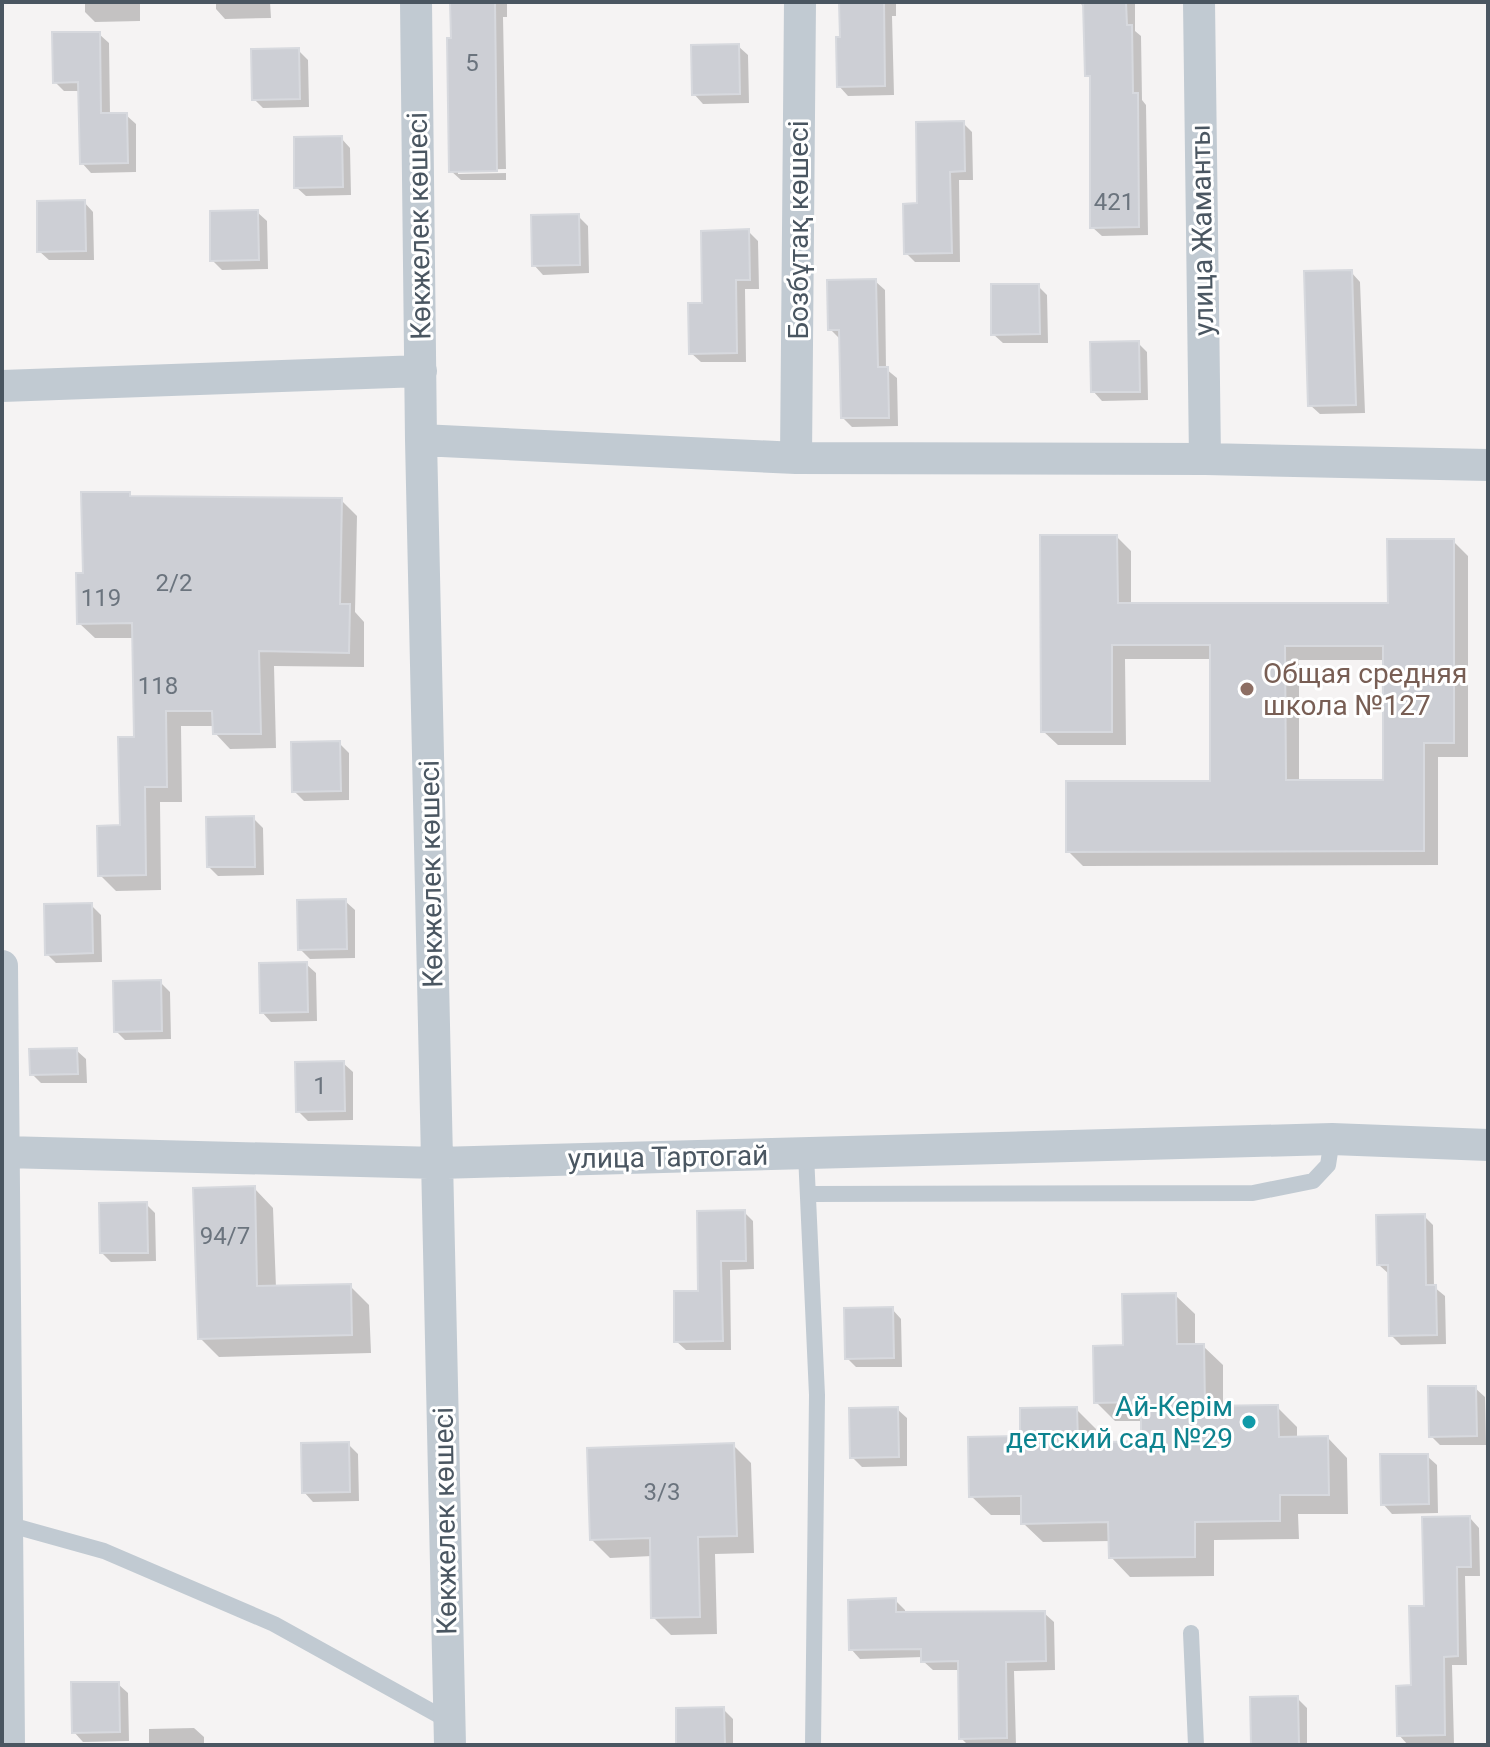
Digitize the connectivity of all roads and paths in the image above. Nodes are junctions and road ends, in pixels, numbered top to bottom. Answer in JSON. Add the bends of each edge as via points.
{"nodes":[{"id":1,"x":416,"y":2,"type":"edge"},
{"id":2,"x":800,"y":2,"type":"edge"},
{"id":3,"x":1199,"y":2,"type":"edge"},
{"id":4,"x":421,"y":371,"type":"junction"},
{"id":5,"x":2,"y":386,"type":"edge"},
{"id":6,"x":421,"y":440,"type":"junction"},
{"id":7,"x":796,"y":458,"type":"junction"},
{"id":8,"x":1205,"y":459,"type":"junction"},
{"id":9,"x":1488,"y":465,"type":"edge"},
{"id":10,"x":2,"y":966,"type":"edge"},
{"id":11,"x":1332,"y":1139,"type":"junction"},
{"id":12,"x":1488,"y":1145,"type":"edge"},
{"id":13,"x":4,"y":1152,"type":"edge"},
{"id":14,"x":806,"y":1154,"type":"junction"},
{"id":15,"x":438,"y":1163,"type":"junction"},
{"id":16,"x":809,"y":1194,"type":"junction"},
{"id":17,"x":4,"y":1368,"type":"edge"},
{"id":18,"x":7,"y":1524,"type":"junction"},
{"id":19,"x":1191,"y":1633,"type":"dead end"},
{"id":20,"x":450,"y":1733,"type":"edge"},
{"id":21,"x":9,"y":1745,"type":"edge"},
{"id":22,"x":813,"y":1745,"type":"edge"},
{"id":23,"x":1196,"y":1745,"type":"edge"}],
"edges":[{"from":1,"to":4,"type":"street","name":"Көкжелек көшесі"},
{"from":2,"to":7,"type":"street","name":"Бозбұтақ көшесі"},
{"from":3,"to":8,"type":"street","name":"улица Жаманты"},
{"from":4,"to":5,"type":"street"},
{"from":4,"to":6,"type":"street","name":"Көкжелек көшесі"},
{"from":6,"to":7,"type":"street"},
{"from":6,"to":15,"type":"street","name":"Көкжелек көшесі"},
{"from":7,"to":8,"type":"street"},
{"from":8,"to":9,"type":"street"},
{"from":10,"to":13,"type":"street"},
{"from":11,"to":12,"type":"street","name":"улица Тартогай"},
{"from":11,"to":14,"type":"street","name":"улица Тартогай"},
{"from":11,"to":16,"type":"lane","via":[[1328,1165],[1313,1181],[1253,1193]]},
{"from":13,"to":15,"type":"street","name":"улица Тартогай"},
{"from":13,"to":17,"type":"street"},
{"from":14,"to":15,"type":"street","name":"улица Тартогай"},
{"from":14,"to":16,"type":"lane"},
{"from":15,"to":20,"type":"street","name":"Көкжелек көшесі"},
{"from":16,"to":22,"type":"lane","via":[[817,1395]]},
{"from":17,"to":18,"type":"street"},
{"from":18,"to":20,"type":"lane","via":[[104,1551],[274,1624]]},
{"from":18,"to":21,"type":"street"},
{"from":19,"to":23,"type":"lane"}]}
